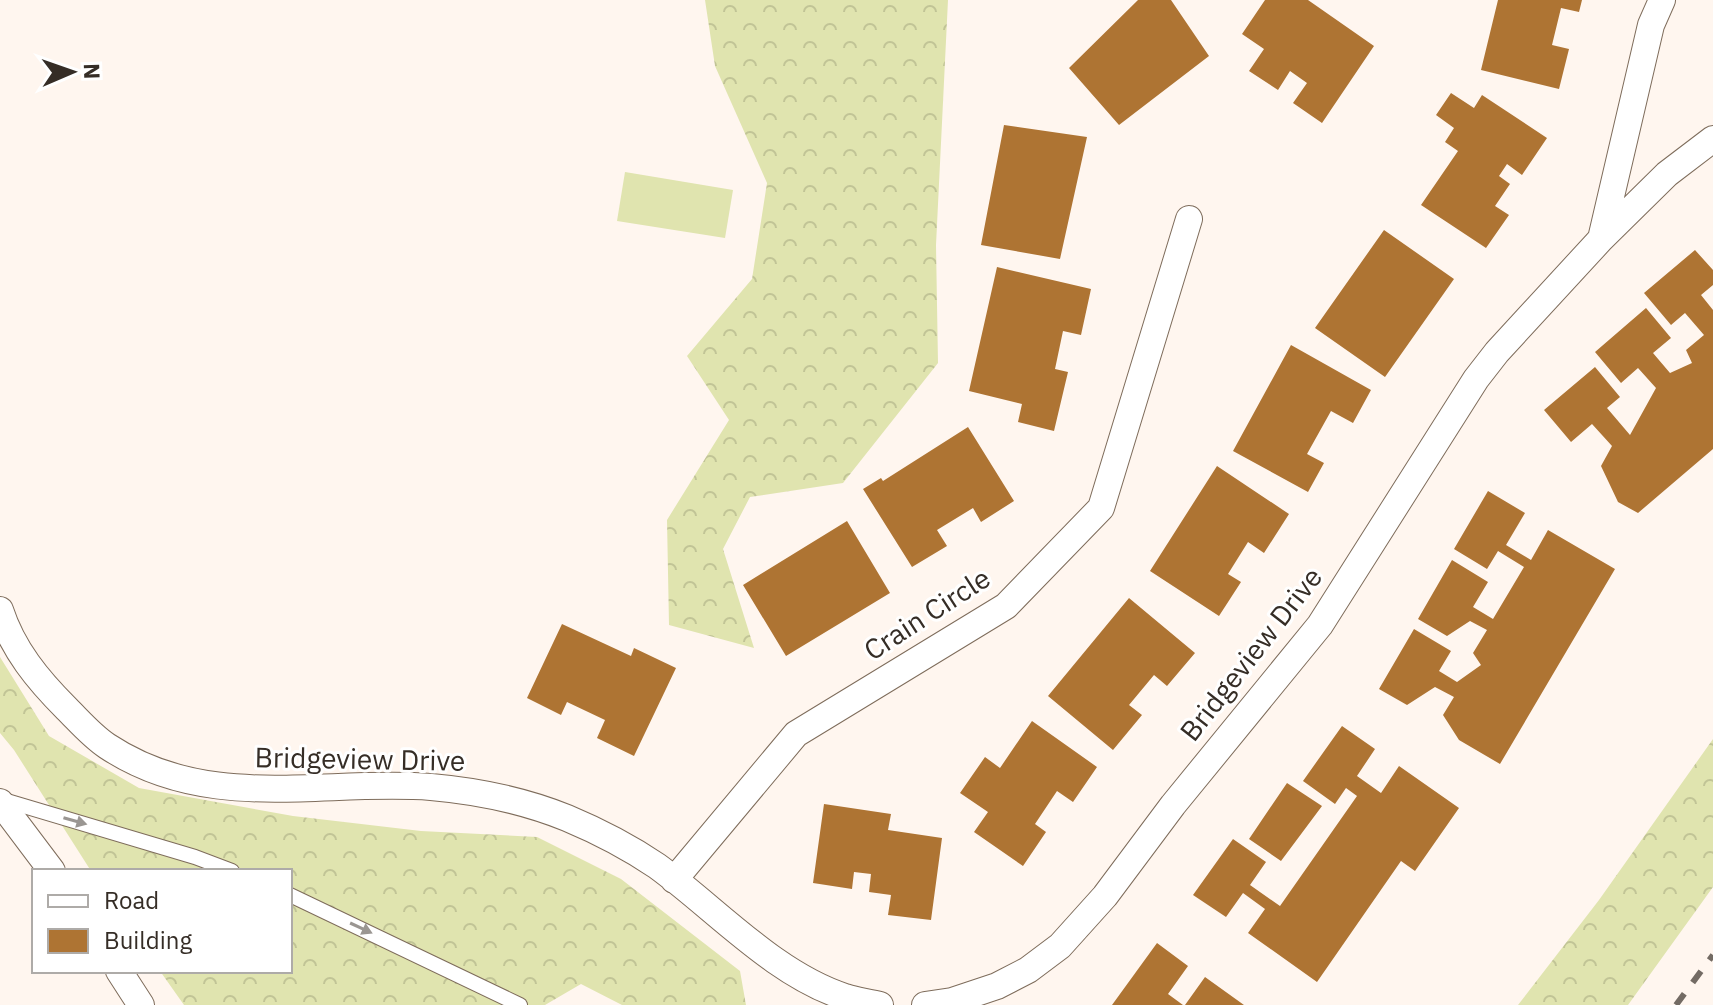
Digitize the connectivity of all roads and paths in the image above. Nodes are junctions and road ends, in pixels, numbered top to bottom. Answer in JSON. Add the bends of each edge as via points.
{"nodes":[{"id":1,"x":1662,"y":0,"type":"edge"},
{"id":2,"x":1713,"y":139,"type":"edge"},
{"id":3,"x":1189,"y":219,"type":"dead end"},
{"id":4,"x":1601,"y":239,"type":"junction"},
{"id":5,"x":0,"y":610,"type":"edge"},
{"id":6,"x":0,"y":801,"type":"edge"},
{"id":7,"x":51,"y":869,"type":"edge"},
{"id":8,"x":227,"y":869,"type":"edge"},
{"id":9,"x":674,"y":880,"type":"junction"},
{"id":10,"x":292,"y":896,"type":"edge"},
{"id":11,"x":120,"y":973,"type":"edge"},
{"id":12,"x":141,"y":1005,"type":"edge"},
{"id":13,"x":520,"y":1005,"type":"edge"},
{"id":14,"x":880,"y":1005,"type":"edge"},
{"id":15,"x":925,"y":1005,"type":"edge"}],
"edges":[{"from":1,"to":4,"type":"street","name":"Bridgeview Drive","via":[[1651,25]]},
{"from":2,"to":4,"type":"street","name":"Bridgeview Drive","via":[[1667,174]]},
{"from":3,"to":9,"type":"street","name":"Crain Circle","via":[[1101,508],[1006,606],[796,734]]},
{"from":4,"to":15,"type":"street","name":"Bridgeview Drive","via":[[1476,379],[1320,625],[1105,896],[1060,946],[1028,970],[997,986]]},
{"from":5,"to":9,"type":"street","name":"Bridgeview Drive","via":[[21,657],[41,683],[98,739],[151,768],[223,788],[430,787],[476,793],[535,807],[616,840]]},
{"from":6,"to":7,"type":"street"},
{"from":6,"to":8,"type":"lane","one_way":true},
{"from":9,"to":14,"type":"street","name":"Bridgeview Drive","via":[[786,967],[845,997]]},
{"from":10,"to":13,"type":"lane","one_way":true},
{"from":11,"to":12,"type":"street"}]}
